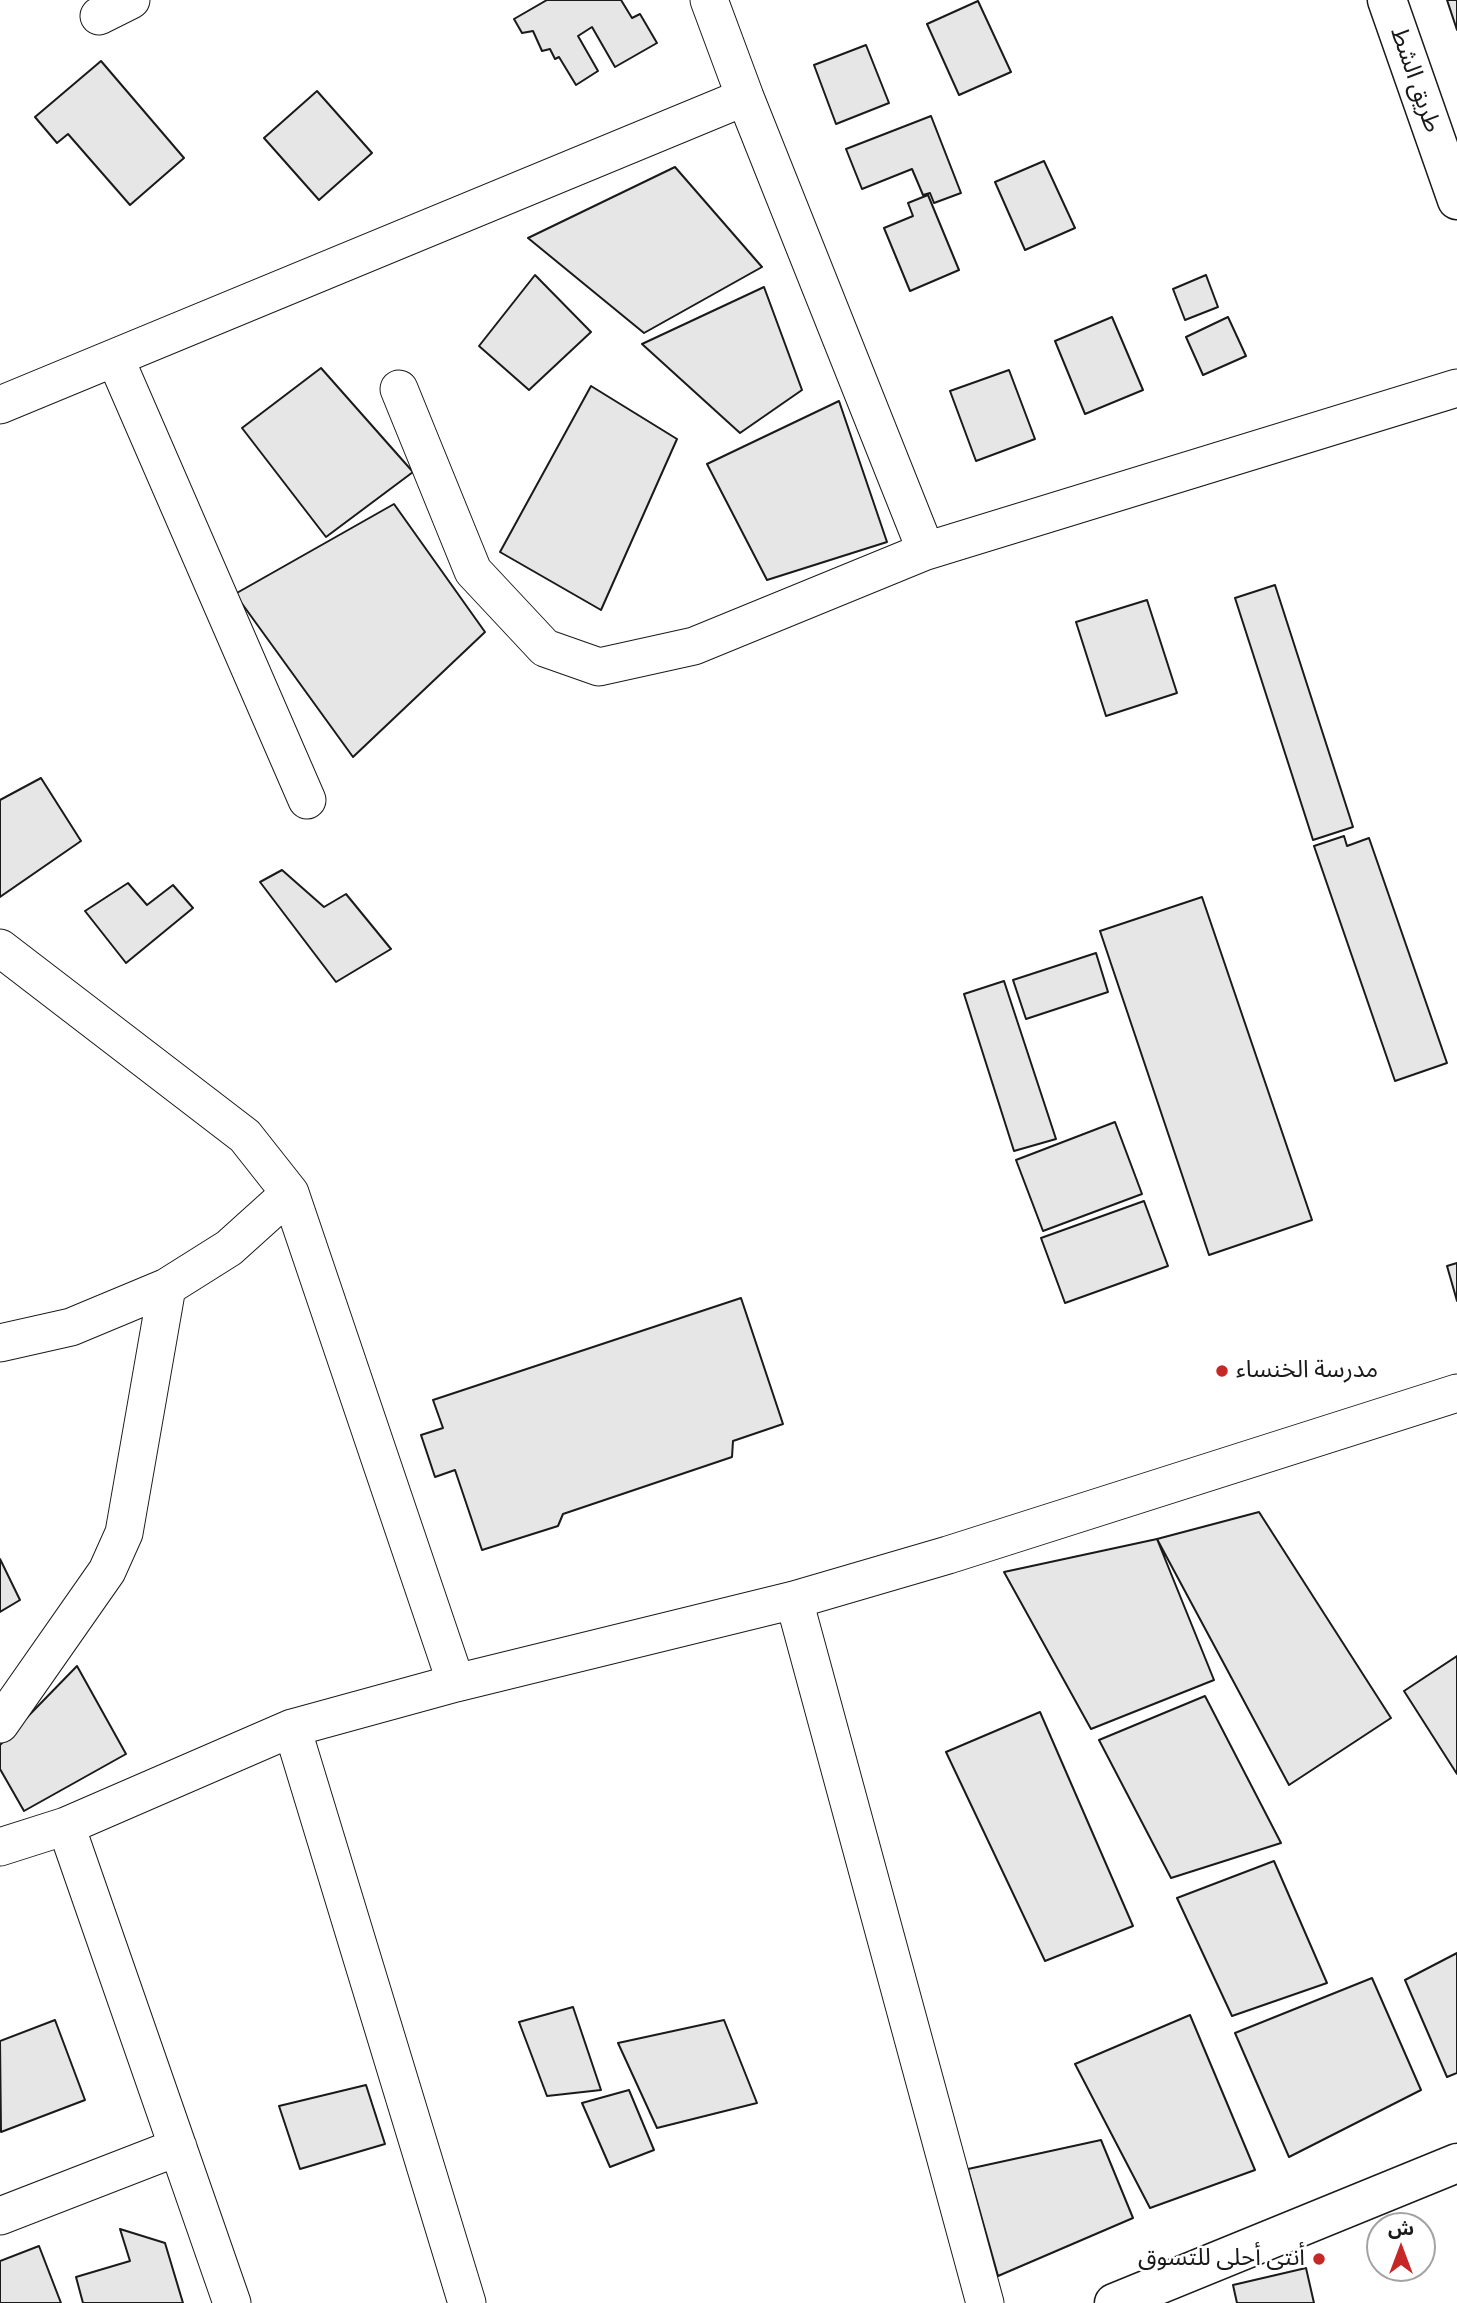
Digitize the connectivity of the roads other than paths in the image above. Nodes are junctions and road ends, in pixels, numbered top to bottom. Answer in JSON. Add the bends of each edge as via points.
{"nodes":[{"id":1,"x":709,"y":0,"type":"edge"},
{"id":2,"x":1387,"y":0,"type":"edge"},
{"id":3,"x":746,"y":97,"type":"junction"},
{"id":4,"x":1457,"y":200,"type":"edge"},
{"id":5,"x":115,"y":358,"type":"junction"},
{"id":6,"x":1457,"y":388,"type":"edge"},
{"id":7,"x":399,"y":389,"type":"dead end"},
{"id":8,"x":0,"y":405,"type":"edge"},
{"id":9,"x":926,"y":551,"type":"junction"},
{"id":10,"x":306,"y":800,"type":"dead end"},
{"id":11,"x":0,"y":948,"type":"edge"},
{"id":12,"x":290,"y":1193,"type":"junction"},
{"id":13,"x":167,"y":1287,"type":"junction"},
{"id":14,"x":0,"y":1343,"type":"edge"},
{"id":15,"x":1457,"y":1393,"type":"edge"},
{"id":16,"x":794,"y":1600,"type":"junction"},
{"id":17,"x":456,"y":1683,"type":"junction"},
{"id":18,"x":0,"y":1724,"type":"edge"},
{"id":19,"x":292,"y":1728,"type":"junction"},
{"id":20,"x":66,"y":1826,"type":"junction"},
{"id":21,"x":0,"y":1847,"type":"edge"},
{"id":22,"x":178,"y":2147,"type":"junction"},
{"id":23,"x":1457,"y":2163,"type":"edge"},
{"id":24,"x":0,"y":2216,"type":"edge"},
{"id":25,"x":232,"y":2303,"type":"edge"},
{"id":26,"x":467,"y":2303,"type":"edge"},
{"id":27,"x":985,"y":2303,"type":"edge"},
{"id":28,"x":1114,"y":2303,"type":"edge"}],
"edges":[{"from":1,"to":3,"type":"street"},
{"from":2,"to":4,"type":"main road","name":"طريق الشط"},
{"from":3,"to":5,"type":"street"},
{"from":3,"to":9,"type":"street"},
{"from":5,"to":8,"type":"street"},
{"from":5,"to":10,"type":"street"},
{"from":6,"to":9,"type":"street"},
{"from":7,"to":9,"type":"street","via":[[473,571],[545,648],[598,667],[694,646]]},
{"from":11,"to":12,"type":"street","via":[[245,1136]]},
{"from":12,"to":13,"type":"street","via":[[229,1248]]},
{"from":12,"to":17,"type":"street"},
{"from":13,"to":14,"type":"street","via":[[71,1326]]},
{"from":13,"to":18,"type":"street","via":[[124,1533],[107,1571]]},
{"from":15,"to":16,"type":"street"},
{"from":16,"to":17,"type":"street"},
{"from":16,"to":27,"type":"street"},
{"from":17,"to":19,"type":"street"},
{"from":19,"to":20,"type":"street"},
{"from":19,"to":26,"type":"street"},
{"from":20,"to":21,"type":"street"},
{"from":20,"to":22,"type":"street"},
{"from":22,"to":24,"type":"street"},
{"from":22,"to":25,"type":"street"},
{"from":23,"to":28,"type":"main road"}]}
